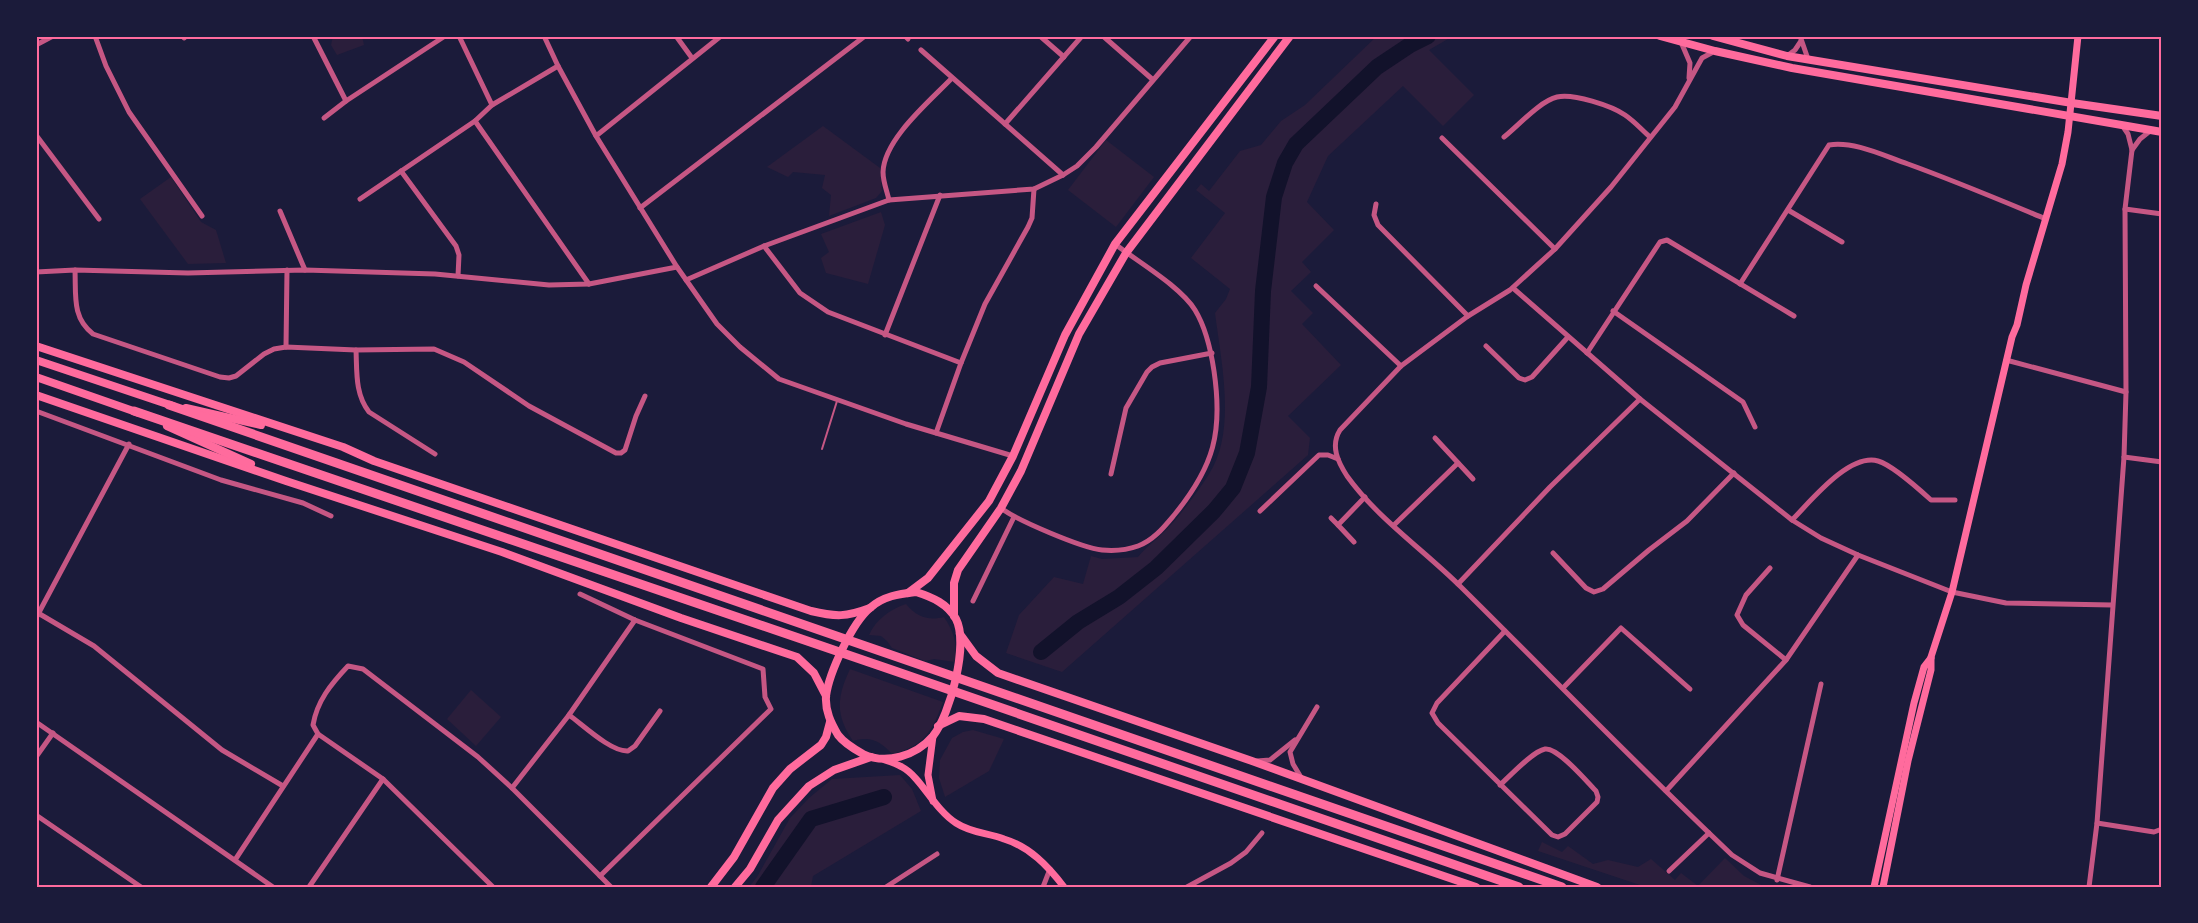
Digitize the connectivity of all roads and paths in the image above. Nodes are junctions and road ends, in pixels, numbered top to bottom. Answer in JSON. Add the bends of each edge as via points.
{"nodes":[{"id":1,"x":53,"y":36,"type":"edge"},
{"id":2,"x":95,"y":36,"type":"edge"},
{"id":3,"x":313,"y":36,"type":"edge"},
{"id":4,"x":445,"y":36,"type":"edge"},
{"id":5,"x":459,"y":36,"type":"edge"},
{"id":6,"x":544,"y":36,"type":"edge"},
{"id":7,"x":676,"y":36,"type":"edge"},
{"id":8,"x":721,"y":36,"type":"edge"},
{"id":9,"x":865,"y":36,"type":"edge"},
{"id":10,"x":1040,"y":36,"type":"edge"},
{"id":11,"x":1082,"y":36,"type":"edge"},
{"id":12,"x":1102,"y":36,"type":"edge"},
{"id":13,"x":1191,"y":36,"type":"edge"},
{"id":14,"x":1275,"y":36,"type":"edge"},
{"id":15,"x":1290,"y":36,"type":"edge"},
{"id":16,"x":1660,"y":36,"type":"edge"},
{"id":17,"x":1713,"y":36,"type":"edge"},
{"id":18,"x":2078,"y":36,"type":"edge"},
{"id":19,"x":1800,"y":38,"type":"edge"},
{"id":20,"x":1681,"y":42,"type":"junction"},
{"id":21,"x":36,"y":45,"type":"edge"},
{"id":22,"x":921,"y":50,"type":"dead end"},
{"id":23,"x":1715,"y":51,"type":"junction"},
{"id":24,"x":1787,"y":56,"type":"junction"},
{"id":25,"x":1064,"y":57,"type":"junction"},
{"id":26,"x":692,"y":58,"type":"junction"},
{"id":27,"x":1808,"y":59,"type":"junction"},
{"id":28,"x":558,"y":66,"type":"junction"},
{"id":29,"x":952,"y":78,"type":"junction"},
{"id":30,"x":1152,"y":80,"type":"junction"},
{"id":31,"x":1689,"y":83,"type":"junction"},
{"id":32,"x":346,"y":101,"type":"junction"},
{"id":33,"x":2072,"y":103,"type":"junction"},
{"id":34,"x":492,"y":105,"type":"junction"},
{"id":35,"x":2070,"y":116,"type":"junction"},
{"id":36,"x":2162,"y":116,"type":"edge"},
{"id":37,"x":324,"y":117,"type":"dead end"},
{"id":38,"x":475,"y":121,"type":"junction"},
{"id":39,"x":1005,"y":124,"type":"junction"},
{"id":40,"x":2122,"y":125,"type":"junction"},
{"id":41,"x":2150,"y":131,"type":"junction"},
{"id":42,"x":2162,"y":132,"type":"edge"},
{"id":43,"x":596,"y":136,"type":"junction"},
{"id":44,"x":1504,"y":137,"type":"dead end"},
{"id":45,"x":1650,"y":137,"type":"junction"},
{"id":46,"x":1442,"y":138,"type":"dead end"},
{"id":47,"x":37,"y":140,"type":"edge"},
{"id":48,"x":2132,"y":150,"type":"junction"},
{"id":49,"x":401,"y":171,"type":"junction"},
{"id":50,"x":1063,"y":175,"type":"junction"},
{"id":51,"x":1034,"y":189,"type":"junction"},
{"id":52,"x":940,"y":195,"type":"junction"},
{"id":53,"x":360,"y":199,"type":"dead end"},
{"id":54,"x":889,"y":200,"type":"junction"},
{"id":55,"x":1376,"y":204,"type":"dead end"},
{"id":56,"x":640,"y":208,"type":"junction"},
{"id":57,"x":2125,"y":209,"type":"junction"},
{"id":58,"x":1788,"y":210,"type":"junction"},
{"id":59,"x":280,"y":211,"type":"dead end"},
{"id":60,"x":2162,"y":214,"type":"edge"},
{"id":61,"x":202,"y":216,"type":"dead end"},
{"id":62,"x":99,"y":219,"type":"dead end"},
{"id":63,"x":2046,"y":219,"type":"junction"},
{"id":64,"x":1842,"y":242,"type":"dead end"},
{"id":65,"x":1115,"y":244,"type":"junction"},
{"id":66,"x":764,"y":246,"type":"junction"},
{"id":67,"x":1555,"y":249,"type":"junction"},
{"id":68,"x":1126,"y":253,"type":"junction"},
{"id":69,"x":677,"y":267,"type":"junction"},
{"id":70,"x":75,"y":270,"type":"junction"},
{"id":71,"x":287,"y":270,"type":"junction"},
{"id":72,"x":305,"y":270,"type":"junction"},
{"id":73,"x":36,"y":272,"type":"edge"},
{"id":74,"x":458,"y":276,"type":"junction"},
{"id":75,"x":686,"y":280,"type":"junction"},
{"id":76,"x":589,"y":284,"type":"junction"},
{"id":77,"x":1740,"y":284,"type":"junction"},
{"id":78,"x":1316,"y":286,"type":"dead end"},
{"id":79,"x":1513,"y":288,"type":"junction"},
{"id":80,"x":1613,"y":311,"type":"junction"},
{"id":81,"x":1468,"y":316,"type":"junction"},
{"id":82,"x":1794,"y":316,"type":"dead end"},
{"id":83,"x":885,"y":335,"type":"junction"},
{"id":84,"x":1568,"y":337,"type":"junction"},
{"id":85,"x":36,"y":346,"type":"edge"},
{"id":86,"x":286,"y":346,"type":"junction"},
{"id":87,"x":1486,"y":346,"type":"dead end"},
{"id":88,"x":356,"y":350,"type":"junction"},
{"id":89,"x":1212,"y":353,"type":"junction"},
{"id":90,"x":1587,"y":353,"type":"junction"},
{"id":91,"x":36,"y":360,"type":"edge"},
{"id":92,"x":2006,"y":360,"type":"junction"},
{"id":93,"x":961,"y":363,"type":"junction"},
{"id":94,"x":1401,"y":366,"type":"junction"},
{"id":95,"x":36,"y":377,"type":"edge"},
{"id":96,"x":2126,"y":392,"type":"junction"},
{"id":97,"x":36,"y":395,"type":"edge"},
{"id":98,"x":645,"y":396,"type":"dead end"},
{"id":99,"x":1640,"y":399,"type":"junction"},
{"id":100,"x":837,"y":401,"type":"junction"},
{"id":101,"x":169,"y":405,"type":"junction"},
{"id":102,"x":36,"y":411,"type":"edge"},
{"id":103,"x":134,"y":411,"type":"junction"},
{"id":104,"x":1755,"y":427,"type":"dead end"},
{"id":105,"x":936,"y":433,"type":"junction"},
{"id":106,"x":1435,"y":438,"type":"dead end"},
{"id":107,"x":129,"y":444,"type":"junction"},
{"id":108,"x":343,"y":447,"type":"junction"},
{"id":109,"x":822,"y":449,"type":"dead end"},
{"id":110,"x":435,"y":454,"type":"dead end"},
{"id":111,"x":1013,"y":456,"type":"junction"},
{"id":112,"x":2124,"y":458,"type":"junction"},
{"id":113,"x":1338,"y":459,"type":"junction"},
{"id":114,"x":2162,"y":462,"type":"edge"},
{"id":115,"x":1458,"y":463,"type":"junction"},
{"id":116,"x":1734,"y":473,"type":"junction"},
{"id":117,"x":1110,"y":474,"type":"dead end"},
{"id":118,"x":1473,"y":479,"type":"dead end"},
{"id":119,"x":286,"y":481,"type":"junction"},
{"id":120,"x":1365,"y":497,"type":"junction"},
{"id":121,"x":1955,"y":501,"type":"dead end"},
{"id":122,"x":1001,"y":508,"type":"junction"},
{"id":123,"x":1260,"y":511,"type":"dead end"},
{"id":124,"x":331,"y":516,"type":"dead end"},
{"id":125,"x":1014,"y":517,"type":"junction"},
{"id":126,"x":1331,"y":518,"type":"dead end"},
{"id":127,"x":1792,"y":520,"type":"junction"},
{"id":128,"x":1338,"y":525,"type":"junction"},
{"id":129,"x":1394,"y":525,"type":"junction"},
{"id":130,"x":1354,"y":542,"type":"dead end"},
{"id":131,"x":1553,"y":554,"type":"dead end"},
{"id":132,"x":1858,"y":555,"type":"junction"},
{"id":133,"x":1770,"y":568,"type":"dead end"},
{"id":134,"x":1458,"y":584,"type":"junction"},
{"id":135,"x":1952,"y":592,"type":"junction"},
{"id":136,"x":908,"y":593,"type":"junction"},
{"id":137,"x":580,"y":594,"type":"dead end"},
{"id":138,"x":973,"y":601,"type":"dead end"},
{"id":139,"x":2112,"y":605,"type":"junction"},
{"id":140,"x":870,"y":608,"type":"junction"},
{"id":141,"x":37,"y":615,"type":"edge"},
{"id":142,"x":954,"y":616,"type":"junction"},
{"id":143,"x":635,"y":620,"type":"junction"},
{"id":144,"x":1505,"y":631,"type":"junction"},
{"id":145,"x":960,"y":634,"type":"junction"},
{"id":146,"x":1931,"y":657,"type":"junction"},
{"id":147,"x":1786,"y":660,"type":"junction"},
{"id":148,"x":1821,"y":684,"type":"dead end"},
{"id":149,"x":1563,"y":688,"type":"junction"},
{"id":150,"x":1689,"y":689,"type":"dead end"},
{"id":151,"x":826,"y":696,"type":"junction"},
{"id":152,"x":1317,"y":707,"type":"dead end"},
{"id":153,"x":660,"y":711,"type":"dead end"},
{"id":154,"x":569,"y":715,"type":"junction"},
{"id":155,"x":36,"y":722,"type":"edge"},
{"id":156,"x":830,"y":722,"type":"junction"},
{"id":157,"x":938,"y":726,"type":"junction"},
{"id":158,"x":53,"y":733,"type":"junction"},
{"id":159,"x":318,"y":734,"type":"junction"},
{"id":160,"x":933,"y":736,"type":"junction"},
{"id":161,"x":1297,"y":737,"type":"junction"},
{"id":162,"x":36,"y":757,"type":"edge"},
{"id":163,"x":871,"y":757,"type":"junction"},
{"id":164,"x":885,"y":760,"type":"junction"},
{"id":165,"x":1252,"y":761,"type":"junction"},
{"id":166,"x":383,"y":779,"type":"junction"},
{"id":167,"x":1302,"y":779,"type":"junction"},
{"id":168,"x":1500,"y":785,"type":"junction"},
{"id":169,"x":283,"y":786,"type":"junction"},
{"id":170,"x":512,"y":788,"type":"junction"},
{"id":171,"x":1666,"y":791,"type":"junction"},
{"id":172,"x":934,"y":804,"type":"junction"},
{"id":173,"x":36,"y":815,"type":"edge"},
{"id":174,"x":2097,"y":823,"type":"junction"},
{"id":175,"x":2162,"y":829,"type":"edge"},
{"id":176,"x":1262,"y":833,"type":"dead end"},
{"id":177,"x":1709,"y":833,"type":"junction"},
{"id":178,"x":938,"y":855,"type":"dead end"},
{"id":179,"x":235,"y":861,"type":"junction"},
{"id":180,"x":1050,"y":869,"type":"junction"},
{"id":181,"x":1669,"y":871,"type":"dead end"},
{"id":182,"x":600,"y":876,"type":"junction"},
{"id":183,"x":1777,"y":880,"type":"junction"},
{"id":184,"x":141,"y":887,"type":"edge"},
{"id":185,"x":273,"y":887,"type":"edge"},
{"id":186,"x":309,"y":887,"type":"edge"},
{"id":187,"x":493,"y":887,"type":"edge"},
{"id":188,"x":611,"y":887,"type":"edge"},
{"id":189,"x":711,"y":887,"type":"edge"},
{"id":190,"x":735,"y":887,"type":"edge"},
{"id":191,"x":886,"y":887,"type":"edge"},
{"id":192,"x":1043,"y":887,"type":"edge"},
{"id":193,"x":1064,"y":887,"type":"edge"},
{"id":194,"x":1187,"y":887,"type":"edge"},
{"id":195,"x":1476,"y":887,"type":"edge"},
{"id":196,"x":1519,"y":887,"type":"edge"},
{"id":197,"x":1562,"y":887,"type":"edge"},
{"id":198,"x":1597,"y":887,"type":"edge"},
{"id":199,"x":1810,"y":887,"type":"edge"},
{"id":200,"x":1874,"y":887,"type":"edge"},
{"id":201,"x":1883,"y":887,"type":"edge"},
{"id":202,"x":2089,"y":887,"type":"edge"}],
"edges":[{"from":1,"to":21,"type":"street"},
{"from":2,"to":61,"type":"street","via":[[129,112]]},
{"from":3,"to":32,"type":"street"},
{"from":4,"to":32,"type":"street"},
{"from":5,"to":34,"type":"street"},
{"from":6,"to":28,"type":"street"},
{"from":7,"to":26,"type":"street"},
{"from":8,"to":26,"type":"street"},
{"from":9,"to":56,"type":"street"},
{"from":10,"to":25,"type":"street"},
{"from":11,"to":25,"type":"street"},
{"from":12,"to":30,"type":"street"},
{"from":13,"to":30,"type":"street"},
{"from":14,"to":65,"type":"main road"},
{"from":15,"to":68,"type":"main road"},
{"from":16,"to":20,"type":"main road"},
{"from":17,"to":24,"type":"main road"},
{"from":18,"to":33,"type":"main road"},
{"from":19,"to":24,"type":"street"},
{"from":19,"to":27,"type":"street"},
{"from":20,"to":23,"type":"main road"},
{"from":20,"to":31,"type":"street","via":[[1690,63]]},
{"from":22,"to":29,"type":"street"},
{"from":23,"to":31,"type":"street","via":[[1702,58]]},
{"from":23,"to":35,"type":"main road","via":[[1791,68]]},
{"from":24,"to":27,"type":"main road"},
{"from":25,"to":39,"type":"street"},
{"from":26,"to":43,"type":"street"},
{"from":27,"to":33,"type":"main road"},
{"from":28,"to":34,"type":"street"},
{"from":28,"to":43,"type":"street"},
{"from":29,"to":39,"type":"street"},
{"from":29,"to":54,"type":"street","via":[[889,147],[883,173]]},
{"from":30,"to":50,"type":"street","via":[[1096,147]]},
{"from":31,"to":45,"type":"street","via":[[1676,107]]},
{"from":32,"to":37,"type":"street"},
{"from":33,"to":35,"type":"main road"},
{"from":33,"to":36,"type":"main road"},
{"from":34,"to":38,"type":"street"},
{"from":35,"to":40,"type":"main road"},
{"from":35,"to":63,"type":"main road","via":[[2062,164]]},
{"from":38,"to":49,"type":"street"},
{"from":38,"to":76,"type":"street"},
{"from":39,"to":50,"type":"street"},
{"from":40,"to":41,"type":"main road"},
{"from":40,"to":48,"type":"street"},
{"from":41,"to":42,"type":"main road"},
{"from":41,"to":48,"type":"street"},
{"from":43,"to":56,"type":"street"},
{"from":44,"to":45,"type":"street","via":[[1547,102],[1566,97],[1624,115]]},
{"from":45,"to":67,"type":"street"},
{"from":46,"to":67,"type":"street"},
{"from":47,"to":62,"type":"street"},
{"from":48,"to":57,"type":"street"},
{"from":49,"to":53,"type":"street"},
{"from":49,"to":74,"type":"street","via":[[456,246]]},
{"from":50,"to":51,"type":"street"},
{"from":51,"to":52,"type":"street"},
{"from":51,"to":93,"type":"street","via":[[1032,218],[985,304]]},
{"from":52,"to":54,"type":"street"},
{"from":52,"to":83,"type":"street"},
{"from":54,"to":66,"type":"street"},
{"from":55,"to":81,"type":"street","via":[[1378,225]]},
{"from":56,"to":69,"type":"street"},
{"from":57,"to":60,"type":"street"},
{"from":57,"to":96,"type":"street"},
{"from":58,"to":63,"type":"street","via":[[1828,145],[1840,144],[1874,152],[1971,187]]},
{"from":58,"to":64,"type":"street"},
{"from":58,"to":77,"type":"street"},
{"from":59,"to":72,"type":"street"},
{"from":63,"to":92,"type":"main road"},
{"from":65,"to":68,"type":"street"},
{"from":65,"to":111,"type":"main road","via":[[1065,335]]},
{"from":66,"to":75,"type":"street"},
{"from":66,"to":83,"type":"street","via":[[800,293],[828,312]]},
{"from":67,"to":79,"type":"street"},
{"from":68,"to":89,"type":"street","via":[[1186,297]]},
{"from":68,"to":122,"type":"main road","via":[[1079,334],[1021,471]]},
{"from":69,"to":75,"type":"street"},
{"from":69,"to":76,"type":"street"},
{"from":70,"to":71,"type":"street"},
{"from":70,"to":73,"type":"street"},
{"from":70,"to":86,"type":"street","via":[[77,310],[83,326],[93,334],[229,378],[264,354]]},
{"from":71,"to":72,"type":"street"},
{"from":71,"to":86,"type":"street"},
{"from":72,"to":74,"type":"street"},
{"from":74,"to":76,"type":"street","via":[[549,285]]},
{"from":75,"to":100,"type":"street","via":[[717,324],[779,379]]},
{"from":77,"to":80,"type":"street","via":[[1667,240],[1660,242]]},
{"from":77,"to":82,"type":"street"},
{"from":78,"to":94,"type":"street"},
{"from":79,"to":81,"type":"street"},
{"from":79,"to":84,"type":"street"},
{"from":80,"to":90,"type":"street"},
{"from":80,"to":104,"type":"street","via":[[1743,402]]},
{"from":81,"to":94,"type":"street"},
{"from":83,"to":93,"type":"street"},
{"from":84,"to":87,"type":"street","via":[[1526,380],[1519,378]]},
{"from":84,"to":90,"type":"street"},
{"from":85,"to":108,"type":"highway"},
{"from":86,"to":88,"type":"street"},
{"from":88,"to":98,"type":"street","via":[[434,350],[464,362],[529,406],[616,453],[625,450]]},
{"from":88,"to":110,"type":"street","via":[[358,392],[369,412]]},
{"from":89,"to":117,"type":"street","via":[[1160,363],[1147,372],[1126,408]]},
{"from":89,"to":125,"type":"street","via":[[1218,405],[1214,444],[1191,494],[1160,532],[1139,546],[1101,550]]},
{"from":90,"to":99,"type":"street"},
{"from":91,"to":101,"type":"highway"},
{"from":92,"to":96,"type":"street"},
{"from":92,"to":135,"type":"main road"},
{"from":93,"to":105,"type":"street"},
{"from":94,"to":113,"type":"street","via":[[1340,430],[1335,450]]},
{"from":95,"to":103,"type":"highway"},
{"from":96,"to":112,"type":"street"},
{"from":97,"to":119,"type":"highway"},
{"from":99,"to":116,"type":"street"},
{"from":99,"to":134,"type":"street"},
{"from":100,"to":105,"type":"street"},
{"from":100,"to":109,"type":"lane"},
{"from":101,"to":108,"type":"highway"},
{"from":101,"to":197,"type":"highway"},
{"from":102,"to":107,"type":"street"},
{"from":103,"to":119,"type":"highway"},
{"from":103,"to":196,"type":"highway"},
{"from":105,"to":111,"type":"street"},
{"from":106,"to":115,"type":"street"},
{"from":107,"to":124,"type":"street","via":[[221,480],[303,503]]},
{"from":107,"to":141,"type":"street"},
{"from":108,"to":140,"type":"highway","via":[[811,611],[841,616]]},
{"from":111,"to":136,"type":"main road","via":[[989,501],[928,578]]},
{"from":112,"to":114,"type":"street"},
{"from":112,"to":139,"type":"street"},
{"from":113,"to":120,"type":"street"},
{"from":113,"to":123,"type":"street","via":[[1319,455]]},
{"from":115,"to":118,"type":"street"},
{"from":115,"to":129,"type":"street"},
{"from":116,"to":127,"type":"street"},
{"from":116,"to":131,"type":"street","via":[[1687,521],[1603,589],[1594,592],[1586,588]]},
{"from":119,"to":151,"type":"highway","via":[[502,552],[797,657],[814,673]]},
{"from":120,"to":128,"type":"street"},
{"from":120,"to":129,"type":"street"},
{"from":121,"to":127,"type":"street","via":[[1931,500],[1878,461],[1859,461],[1845,468]]},
{"from":122,"to":125,"type":"street"},
{"from":122,"to":142,"type":"main road","via":[[958,570]]},
{"from":125,"to":138,"type":"street"},
{"from":126,"to":128,"type":"street"},
{"from":127,"to":132,"type":"street"},
{"from":128,"to":130,"type":"street"},
{"from":129,"to":134,"type":"street"},
{"from":132,"to":135,"type":"street"},
{"from":132,"to":147,"type":"street"},
{"from":133,"to":147,"type":"street","via":[[1746,595],[1737,615],[1743,625]]},
{"from":134,"to":144,"type":"street"},
{"from":135,"to":139,"type":"street","via":[[2006,603]]},
{"from":135,"to":146,"type":"main road"},
{"from":136,"to":140,"type":"main road","via":[[895,594]]},
{"from":136,"to":142,"type":"main road","via":[[932,597]]},
{"from":137,"to":143,"type":"street"},
{"from":139,"to":174,"type":"street"},
{"from":140,"to":151,"type":"main road","via":[[837,661]]},
{"from":141,"to":169,"type":"street","via":[[94,646],[222,750]]},
{"from":142,"to":145,"type":"main road"},
{"from":143,"to":154,"type":"street"},
{"from":143,"to":182,"type":"street","via":[[763,669],[765,697],[771,709]]},
{"from":144,"to":149,"type":"street"},
{"from":144,"to":168,"type":"street","via":[[1432,713]]},
{"from":145,"to":157,"type":"main road","via":[[958,671]]},
{"from":145,"to":165,"type":"main road","via":[[976,656],[998,673]]},
{"from":146,"to":200,"type":"main road","via":[[1924,667],[1914,703]]},
{"from":146,"to":201,"type":"main road"},
{"from":147,"to":171,"type":"street"},
{"from":148,"to":183,"type":"street"},
{"from":149,"to":150,"type":"street","via":[[1621,628]]},
{"from":149,"to":171,"type":"street"},
{"from":151,"to":156,"type":"main road"},
{"from":152,"to":161,"type":"street"},
{"from":153,"to":154,"type":"street","via":[[628,752],[621,752]]},
{"from":154,"to":170,"type":"street"},
{"from":155,"to":158,"type":"street"},
{"from":156,"to":163,"type":"main road","via":[[840,738]]},
{"from":156,"to":189,"type":"main road","via":[[821,745],[773,788],[734,857]]},
{"from":157,"to":160,"type":"main road"},
{"from":157,"to":195,"type":"main road","via":[[959,716],[984,718]]},
{"from":158,"to":162,"type":"street"},
{"from":158,"to":179,"type":"street"},
{"from":159,"to":166,"type":"street"},
{"from":159,"to":169,"type":"street"},
{"from":159,"to":170,"type":"street","via":[[313,725],[316,708],[333,682],[348,666],[363,669],[478,757]]},
{"from":160,"to":164,"type":"main road","via":[[903,756]]},
{"from":160,"to":172,"type":"main road","via":[[928,775]]},
{"from":161,"to":165,"type":"street","via":[[1269,760]]},
{"from":161,"to":167,"type":"street","via":[[1290,752]]},
{"from":163,"to":164,"type":"main road"},
{"from":163,"to":190,"type":"main road","via":[[834,770],[809,786],[778,820]]},
{"from":164,"to":172,"type":"main road","via":[[904,767]]},
{"from":165,"to":167,"type":"main road"},
{"from":166,"to":186,"type":"street"},
{"from":166,"to":187,"type":"street"},
{"from":167,"to":198,"type":"main road"},
{"from":168,"to":168,"type":"street","via":[[1558,837],[1598,797],[1556,751],[1547,749],[1538,752]]},
{"from":169,"to":179,"type":"street"},
{"from":170,"to":182,"type":"street"},
{"from":171,"to":177,"type":"street"},
{"from":172,"to":180,"type":"main road","via":[[956,824],[1004,838],[1034,853]]},
{"from":173,"to":184,"type":"street"},
{"from":174,"to":175,"type":"street","via":[[2154,832]]},
{"from":174,"to":202,"type":"street"},
{"from":176,"to":194,"type":"street","via":[[1231,863]]},
{"from":177,"to":181,"type":"street"},
{"from":177,"to":183,"type":"street","via":[[1746,866]]},
{"from":178,"to":191,"type":"street"},
{"from":179,"to":185,"type":"street"},
{"from":180,"to":192,"type":"street"},
{"from":180,"to":193,"type":"main road"},
{"from":182,"to":188,"type":"street"},
{"from":183,"to":199,"type":"street"}]}
